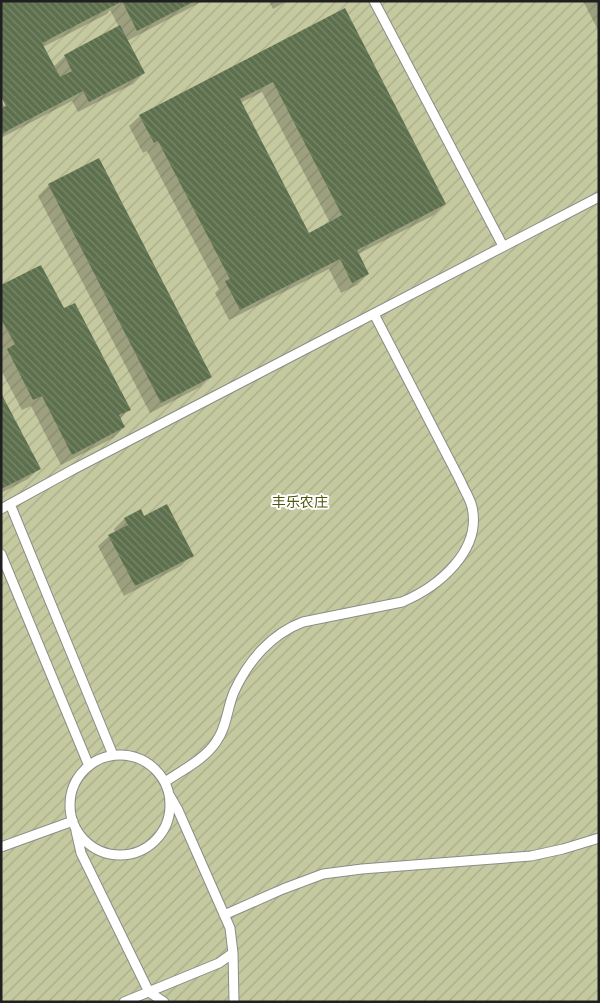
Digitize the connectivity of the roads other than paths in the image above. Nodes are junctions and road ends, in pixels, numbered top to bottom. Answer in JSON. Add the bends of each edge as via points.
{"nodes":[{"id":1,"x":374,"y":1,"type":"edge"},
{"id":2,"x":599,"y":197,"type":"edge"},
{"id":3,"x":503,"y":246,"type":"junction"},
{"id":4,"x":374,"y":314,"type":"junction"},
{"id":5,"x":10,"y":504,"type":"junction"},
{"id":6,"x":1,"y":509,"type":"edge"},
{"id":7,"x":1,"y":554,"type":"edge"},
{"id":8,"x":113,"y":755,"type":"junction"},
{"id":9,"x":89,"y":766,"type":"junction"},
{"id":10,"x":165,"y":782,"type":"junction"},
{"id":11,"x":169,"y":793,"type":"junction"},
{"id":12,"x":74,"y":823,"type":"junction"},
{"id":13,"x":599,"y":838,"type":"edge"},
{"id":14,"x":1,"y":847,"type":"edge"},
{"id":15,"x":224,"y":915,"type":"junction"},
{"id":16,"x":233,"y":953,"type":"junction"},
{"id":17,"x":149,"y":992,"type":"junction"},
{"id":18,"x":124,"y":1002,"type":"edge"},
{"id":19,"x":164,"y":1002,"type":"edge"},
{"id":20,"x":234,"y":1002,"type":"edge"}],
"edges":[{"from":1,"to":3,"type":"lane"},
{"from":2,"to":3,"type":"lane"},
{"from":3,"to":4,"type":"lane"},
{"from":4,"to":5,"type":"lane"},
{"from":4,"to":10,"type":"lane","via":[[472,506],[472,535],[466,551],[440,578],[402,602],[302,622],[271,639],[234,692],[223,730],[215,743],[206,755]]},
{"from":5,"to":6,"type":"lane"},
{"from":5,"to":8,"type":"lane"},
{"from":7,"to":9,"type":"lane"},
{"from":8,"to":9,"type":"lane"},
{"from":8,"to":10,"type":"lane","via":[[140,759]]},
{"from":9,"to":12,"type":"lane","via":[[78,778],[72,792],[70,804]]},
{"from":10,"to":11,"type":"lane"},
{"from":11,"to":12,"type":"lane","via":[[169,816],[165,827],[141,850],[120,855],[98,850],[88,844]]},
{"from":11,"to":15,"type":"lane"},
{"from":12,"to":14,"type":"lane"},
{"from":12,"to":17,"type":"lane","via":[[81,854]]},
{"from":13,"to":15,"type":"lane","via":[[531,856],[362,868],[323,874]]},
{"from":15,"to":16,"type":"lane","via":[[230,928]]},
{"from":16,"to":17,"type":"lane","via":[[219,963]]},
{"from":16,"to":20,"type":"lane"},
{"from":17,"to":18,"type":"lane"},
{"from":17,"to":19,"type":"lane"}]}
